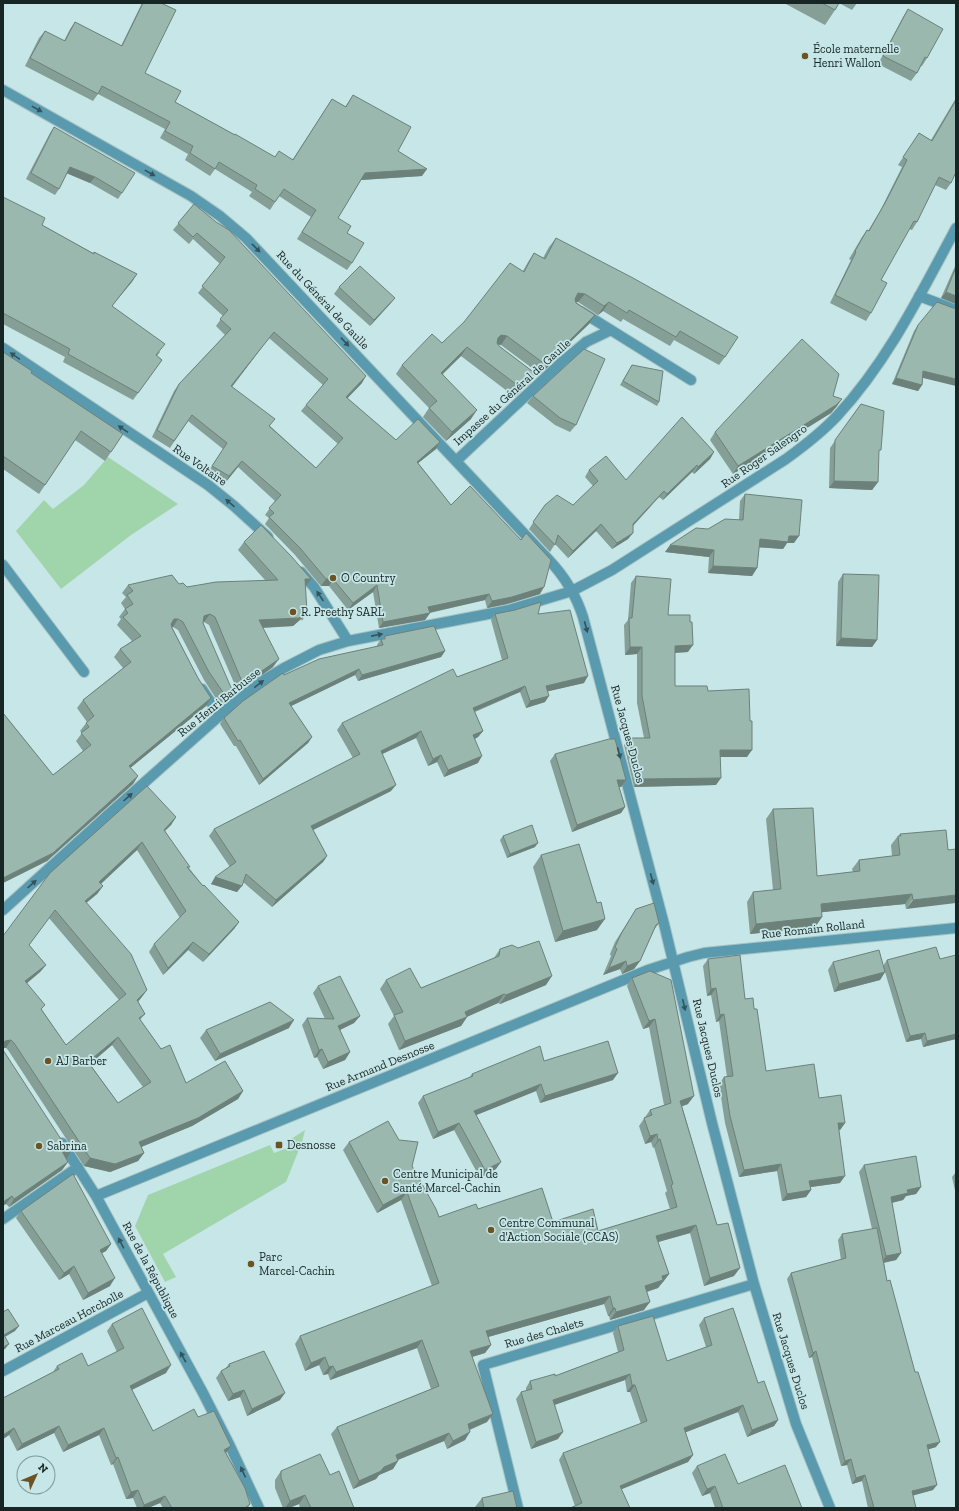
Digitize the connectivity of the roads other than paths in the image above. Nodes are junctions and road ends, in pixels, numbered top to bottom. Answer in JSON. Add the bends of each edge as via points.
{"nodes":[{"id":1,"x":3,"y":90,"type":"edge"},
{"id":2,"x":956,"y":228,"type":"edge"},
{"id":3,"x":919,"y":296,"type":"junction"},
{"id":4,"x":575,"y":308,"type":"edge"},
{"id":5,"x":956,"y":310,"type":"edge"},
{"id":6,"x":611,"y":330,"type":"junction"},
{"id":7,"x":3,"y":348,"type":"edge"},
{"id":8,"x":691,"y":380,"type":"dead end"},
{"id":9,"x":456,"y":461,"type":"junction"},
{"id":10,"x":274,"y":544,"type":"edge"},
{"id":11,"x":3,"y":565,"type":"edge"},
{"id":12,"x":295,"y":566,"type":"edge"},
{"id":13,"x":572,"y":591,"type":"junction"},
{"id":14,"x":348,"y":641,"type":"junction"},
{"id":15,"x":84,"y":672,"type":"dead end"},
{"id":16,"x":198,"y":683,"type":"edge"},
{"id":17,"x":220,"y":716,"type":"junction"},
{"id":18,"x":3,"y":910,"type":"edge"},
{"id":19,"x":956,"y":928,"type":"edge"},
{"id":20,"x":674,"y":961,"type":"junction"},
{"id":21,"x":56,"y":1134,"type":"edge"},
{"id":22,"x":78,"y":1167,"type":"junction"},
{"id":23,"x":96,"y":1196,"type":"junction"},
{"id":24,"x":3,"y":1219,"type":"edge"},
{"id":25,"x":754,"y":1284,"type":"junction"},
{"id":26,"x":148,"y":1293,"type":"junction"},
{"id":27,"x":3,"y":1371,"type":"edge"},
{"id":28,"x":258,"y":1508,"type":"edge"},
{"id":29,"x":518,"y":1508,"type":"edge"},
{"id":30,"x":830,"y":1508,"type":"edge"}],
"edges":[{"from":1,"to":9,"type":"street","name":"Rue du Général de Gaulle","one_way":true,"via":[[191,196],[220,216],[278,271]]},
{"from":2,"to":3,"type":"street","name":"Rue Roger Salengro"},
{"from":3,"to":5,"type":"street"},
{"from":3,"to":13,"type":"street","name":"Rue Roger Salengro","via":[[890,346],[847,405],[811,440],[762,475],[612,570]]},
{"from":4,"to":6,"type":"street"},
{"from":6,"to":8,"type":"street"},
{"from":6,"to":9,"type":"street","name":"Impasse du Général de Gaulle","via":[[586,342],[537,380]]},
{"from":10,"to":7,"type":"street","name":"Rue Voltaire","one_way":true,"via":[[208,485]]},
{"from":9,"to":13,"type":"street","name":"Rue du Général de Gaulle","via":[[559,571]]},
{"from":11,"to":15,"type":"street"},
{"from":14,"to":12,"type":"street","one_way":true,"via":[[314,587]]},
{"from":14,"to":13,"type":"street","name":"Rue Henri Barbusse","one_way":true,"via":[[509,610]]},
{"from":13,"to":20,"type":"street","name":"Rue Jacques Duclos","one_way":true,"via":[[583,617]]},
{"from":17,"to":14,"type":"street","name":"Rue Henri Barbusse","one_way":true,"via":[[234,699],[267,678],[303,657]]},
{"from":16,"to":17,"type":"street"},
{"from":18,"to":17,"type":"street","name":"Rue Henri Barbusse","one_way":true},
{"from":19,"to":20,"type":"street","name":"Rue Romain Rolland","via":[[704,954]]},
{"from":20,"to":23,"type":"street","name":"Rue Armand Desnosse"},
{"from":20,"to":25,"type":"street","name":"Rue Jacques Duclos","one_way":true,"via":[[712,1123]]},
{"from":21,"to":22,"type":"street","name":"Rue de la République"},
{"from":22,"to":23,"type":"street","name":"Rue de la République"},
{"from":22,"to":24,"type":"street"},
{"from":26,"to":23,"type":"street","name":"Rue de la République","one_way":true},
{"from":25,"to":29,"type":"street","name":"Rue des Chalets","via":[[483,1364]]},
{"from":25,"to":30,"type":"street","name":"Rue Jacques Duclos","via":[[796,1424]]},
{"from":26,"to":27,"type":"street","name":"Rue Marceau Horcholle"},
{"from":28,"to":26,"type":"street","name":"Rue de la République","one_way":true,"via":[[219,1424]]}]}
